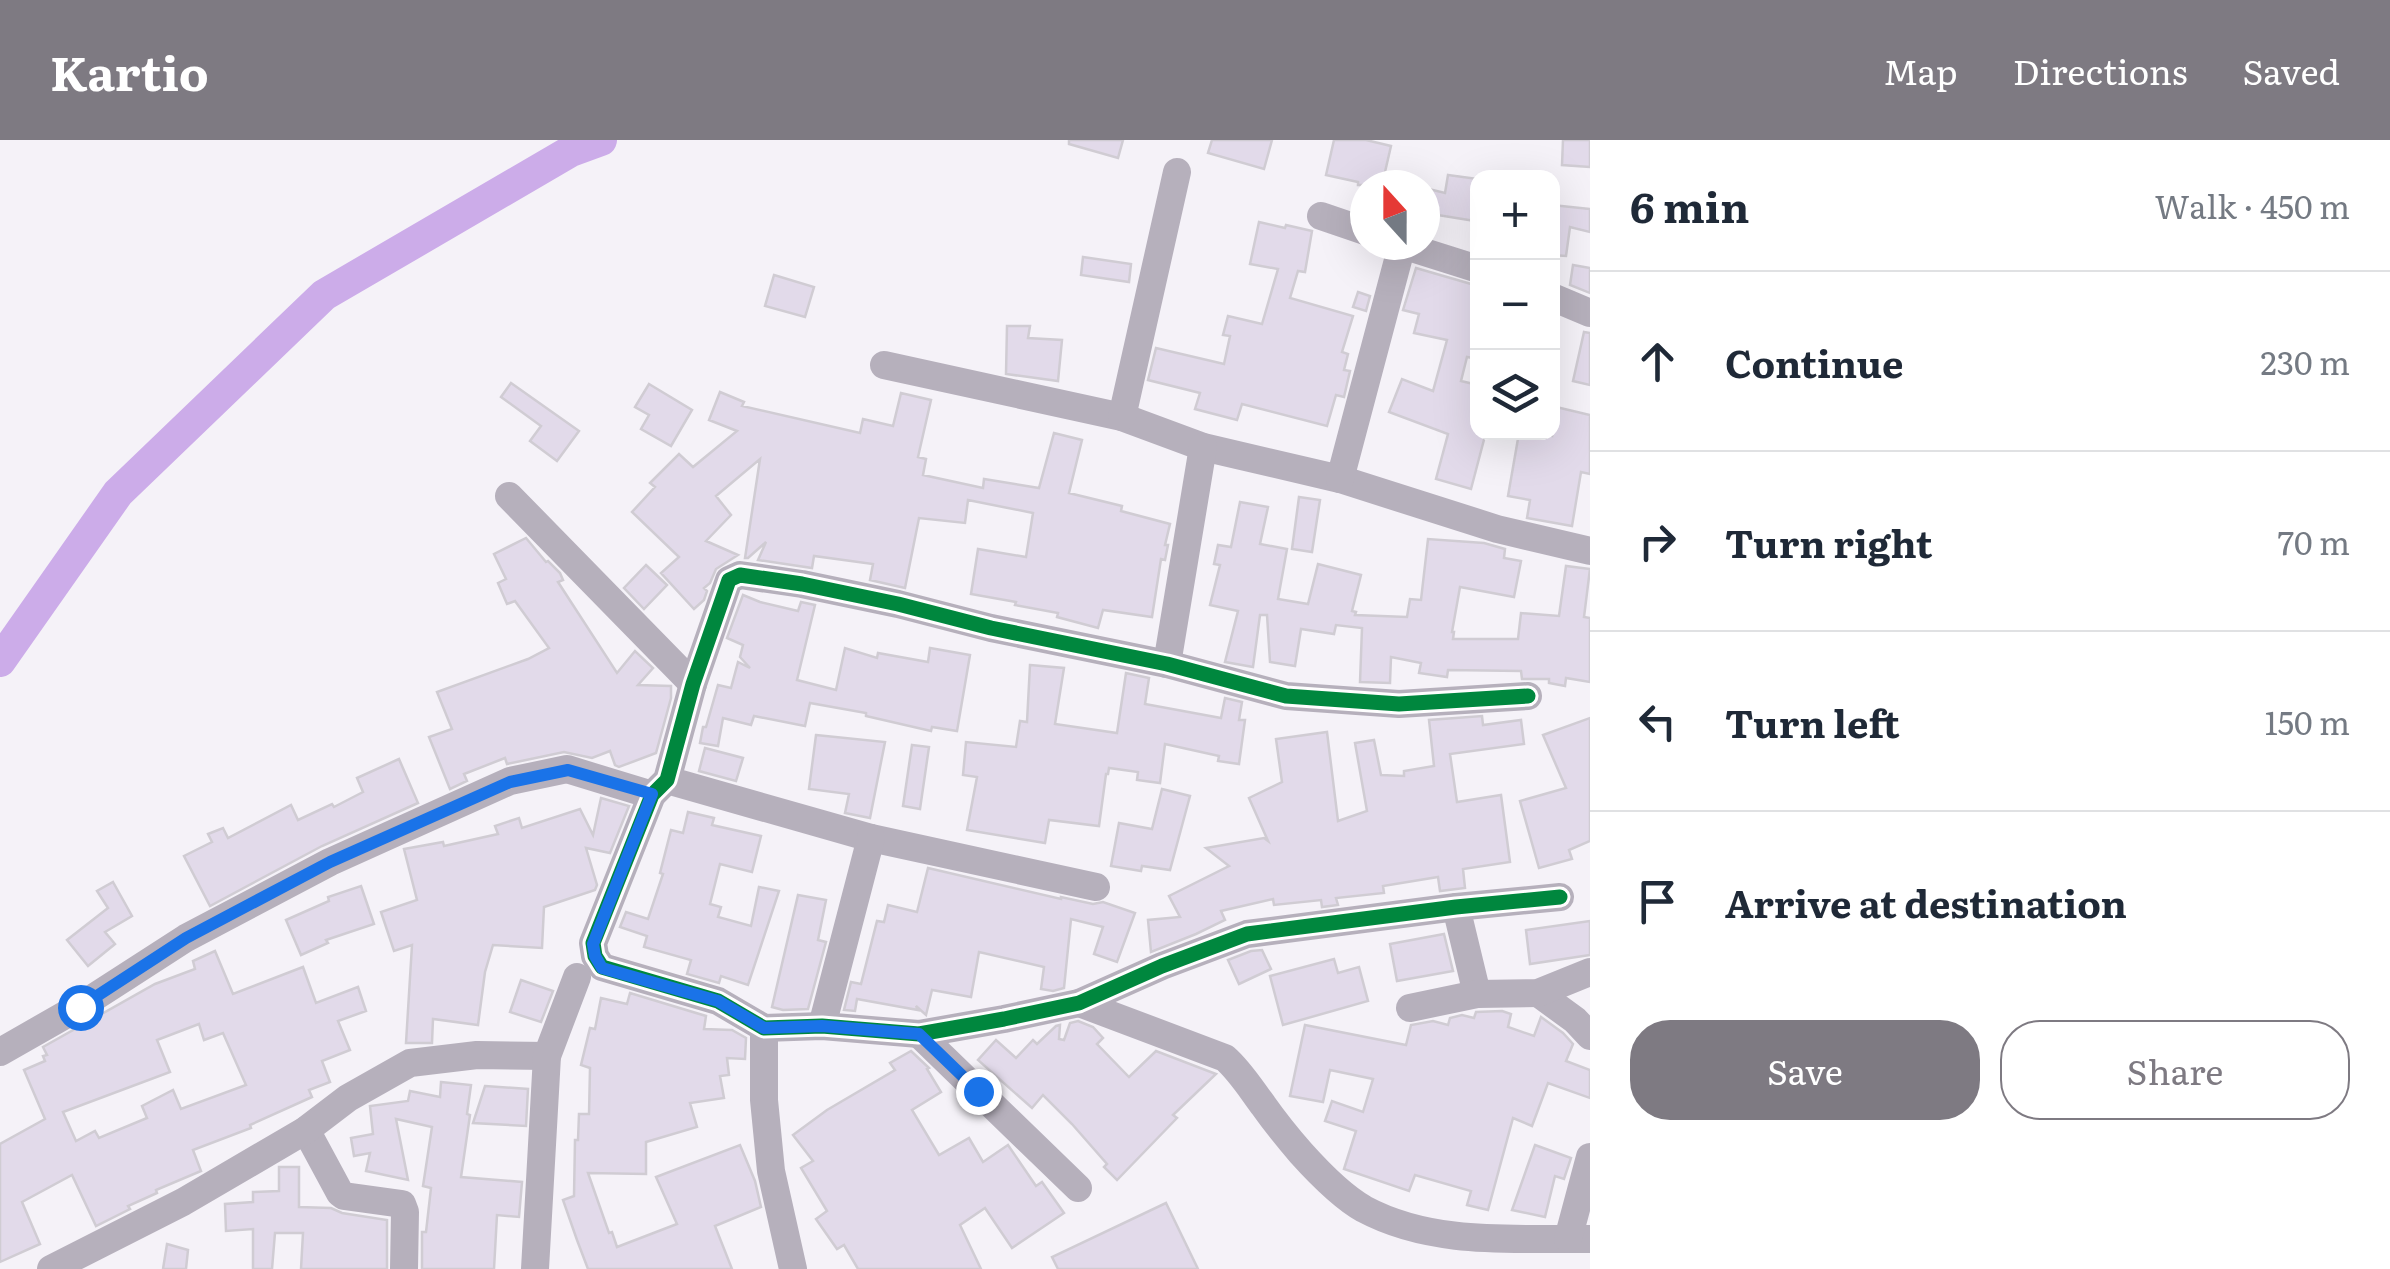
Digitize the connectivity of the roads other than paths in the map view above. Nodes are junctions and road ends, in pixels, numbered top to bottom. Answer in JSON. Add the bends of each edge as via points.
{"nodes":[{"id":1,"x":1177,"y":172,"type":"dead end"},
{"id":2,"x":1321,"y":216,"type":"dead end"},
{"id":3,"x":1350,"y":225,"type":"edge"},
{"id":4,"x":1440,"y":257,"type":"edge"},
{"id":5,"x":1397,"y":260,"type":"edge"},
{"id":6,"x":1470,"y":267,"type":"edge"},
{"id":7,"x":1560,"y":300,"type":"edge"},
{"id":8,"x":1590,"y":313,"type":"edge"},
{"id":9,"x":884,"y":365,"type":"dead end"},
{"id":10,"x":1122,"y":416,"type":"junction"},
{"id":11,"x":1203,"y":447,"type":"junction"},
{"id":12,"x":1340,"y":479,"type":"junction"},
{"id":13,"x":509,"y":496,"type":"dead end"},
{"id":14,"x":1590,"y":551,"type":"edge"},
{"id":15,"x":1168,"y":664,"type":"junction"},
{"id":16,"x":693,"y":684,"type":"junction"},
{"id":17,"x":1528,"y":696,"type":"dead end"},
{"id":18,"x":659,"y":787,"type":"junction"},
{"id":19,"x":871,"y":838,"type":"junction"},
{"id":20,"x":1096,"y":887,"type":"dead end"},
{"id":21,"x":1560,"y":897,"type":"dead end"},
{"id":22,"x":1456,"y":906,"type":"junction"},
{"id":23,"x":1590,"y":972,"type":"edge"},
{"id":24,"x":577,"y":977,"type":"dead end"},
{"id":25,"x":1478,"y":994,"type":"junction"},
{"id":26,"x":1538,"y":994,"type":"junction"},
{"id":27,"x":1079,"y":1003,"type":"junction"},
{"id":28,"x":1410,"y":1008,"type":"dead end"},
{"id":29,"x":822,"y":1026,"type":"junction"},
{"id":30,"x":764,"y":1028,"type":"junction"},
{"id":31,"x":919,"y":1034,"type":"junction"},
{"id":32,"x":1590,"y":1036,"type":"edge"},
{"id":33,"x":0,"y":1052,"type":"edge"},
{"id":34,"x":547,"y":1056,"type":"junction"},
{"id":35,"x":306,"y":1130,"type":"junction"},
{"id":36,"x":1590,"y":1157,"type":"edge"},
{"id":37,"x":1078,"y":1188,"type":"dead end"},
{"id":38,"x":1579,"y":1239,"type":"edge"},
{"id":39,"x":50,"y":1269,"type":"edge"},
{"id":40,"x":404,"y":1269,"type":"edge"},
{"id":41,"x":536,"y":1269,"type":"edge"},
{"id":42,"x":793,"y":1269,"type":"edge"}],
"edges":[{"from":1,"to":10,"type":"street"},
{"from":2,"to":3,"type":"street"},
{"from":4,"to":6,"type":"street"},
{"from":5,"to":12,"type":"street"},
{"from":7,"to":8,"type":"street"},
{"from":9,"to":10,"type":"street"},
{"from":10,"to":11,"type":"street"},
{"from":11,"to":12,"type":"street"},
{"from":11,"to":15,"type":"street"},
{"from":12,"to":14,"type":"street"},
{"from":13,"to":16,"type":"street"},
{"from":15,"to":16,"type":"street","via":[[740,575],[730,580]]},
{"from":15,"to":17,"type":"street","via":[[1286,696],[1399,704]]},
{"from":16,"to":18,"type":"street"},
{"from":18,"to":19,"type":"street"},
{"from":18,"to":30,"type":"street","via":[[593,944],[595,956],[602,968],[718,1001]]},
{"from":18,"to":33,"type":"street","via":[[568,770],[510,782],[330,862],[186,938]]},
{"from":19,"to":20,"type":"street"},
{"from":19,"to":29,"type":"street"},
{"from":21,"to":22,"type":"street"},
{"from":22,"to":25,"type":"street"},
{"from":22,"to":27,"type":"street","via":[[1246,934]]},
{"from":23,"to":26,"type":"street"},
{"from":24,"to":34,"type":"street"},
{"from":25,"to":26,"type":"street"},
{"from":25,"to":28,"type":"street"},
{"from":26,"to":32,"type":"street"},
{"from":27,"to":31,"type":"street"},
{"from":27,"to":38,"type":"street","via":[[1224,1058],[1302,1154],[1362,1208],[1453,1237]]},
{"from":29,"to":30,"type":"street"},
{"from":29,"to":31,"type":"street"},
{"from":30,"to":42,"type":"street","via":[[771,1171]]},
{"from":31,"to":37,"type":"street"},
{"from":34,"to":35,"type":"street","via":[[410,1063]]},
{"from":34,"to":41,"type":"street"},
{"from":35,"to":39,"type":"street"},
{"from":35,"to":40,"type":"street","via":[[340,1193],[402,1204]]},
{"from":36,"to":38,"type":"street"}]}
